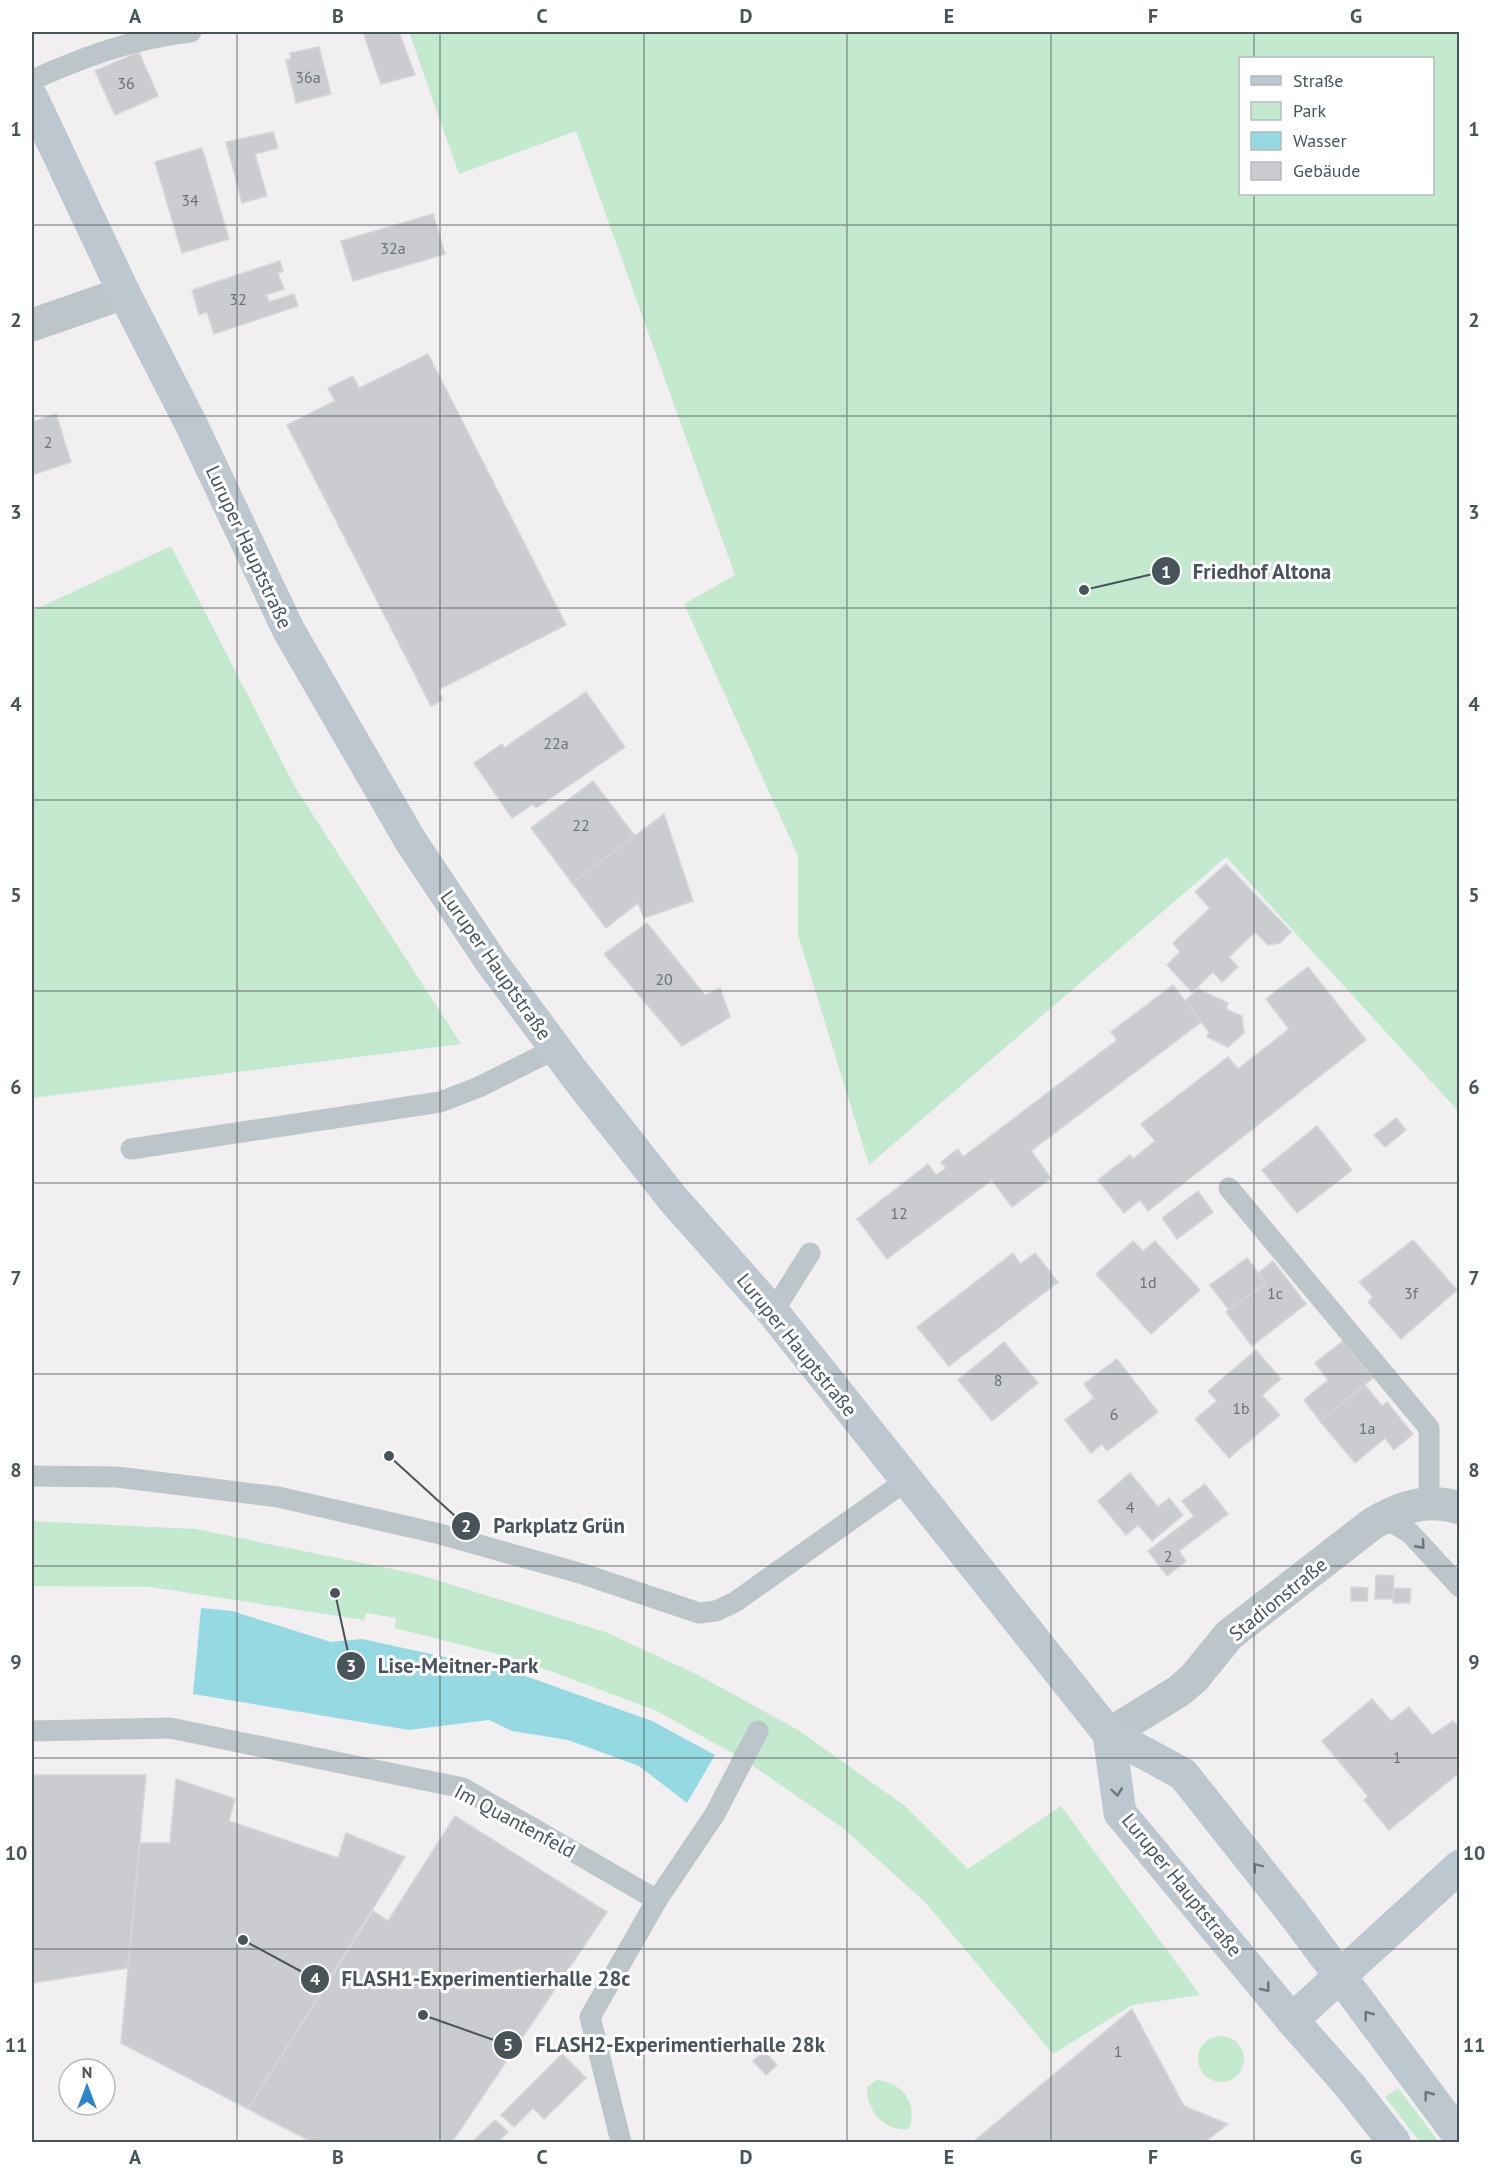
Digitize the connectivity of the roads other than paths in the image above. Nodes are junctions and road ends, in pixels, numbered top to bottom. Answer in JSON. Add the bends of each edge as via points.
{"nodes":[{"id":1,"x":191,"y":32,"type":"edge"},
{"id":2,"x":32,"y":80,"type":"edge"},
{"id":3,"x":32,"y":99,"type":"edge"},
{"id":4,"x":124,"y":293,"type":"junction"},
{"id":5,"x":32,"y":325,"type":"edge"},
{"id":6,"x":555,"y":1049,"type":"junction"},
{"id":7,"x":131,"y":1149,"type":"dead end"},
{"id":8,"x":1229,"y":1188,"type":"dead end"},
{"id":9,"x":810,"y":1253,"type":"dead end"},
{"id":10,"x":772,"y":1312,"type":"junction"},
{"id":11,"x":32,"y":1476,"type":"edge"},
{"id":12,"x":907,"y":1480,"type":"junction"},
{"id":13,"x":1444,"y":1505,"type":"edge"},
{"id":14,"x":1372,"y":1524,"type":"junction"},
{"id":15,"x":1460,"y":1587,"type":"edge"},
{"id":16,"x":32,"y":1731,"type":"edge"},
{"id":17,"x":758,"y":1731,"type":"dead end"},
{"id":18,"x":1109,"y":1734,"type":"junction"},
{"id":19,"x":1460,"y":1866,"type":"edge"},
{"id":20,"x":657,"y":1900,"type":"junction"},
{"id":21,"x":1340,"y":1977,"type":"junction"},
{"id":22,"x":1292,"y":2020,"type":"junction"},
{"id":23,"x":1460,"y":2137,"type":"edge"},
{"id":24,"x":621,"y":2142,"type":"edge"},
{"id":25,"x":1394,"y":2142,"type":"edge"}],
"edges":[{"from":1,"to":2,"type":"lane","via":[[160,35],[96,52]]},
{"from":3,"to":4,"type":"main road","name":"Luruper Hauptstraße"},
{"from":4,"to":5,"type":"street"},
{"from":4,"to":6,"type":"main road","name":"Luruper Hauptstraße","via":[[289,631],[349,738],[410,840]]},
{"from":6,"to":7,"type":"lane","via":[[440,1102]]},
{"from":6,"to":10,"type":"main road","name":"Luruper Hauptstraße","via":[[673,1199]]},
{"from":8,"to":13,"type":"lane","name":"Stadionstraße","via":[[1429,1428]]},
{"from":9,"to":10,"type":"lane"},
{"from":10,"to":12,"type":"main road","name":"Luruper Hauptstraße"},
{"from":11,"to":12,"type":"lane","via":[[117,1477],[278,1497],[436,1533],[583,1574],[699,1612],[716,1611],[735,1602]]},
{"from":12,"to":18,"type":"main road","name":"Luruper Hauptstraße"},
{"from":13,"to":14,"type":"street","name":"Stadionstraße","via":[[1396,1509]]},
{"from":14,"to":15,"type":"lane","one_way":true,"via":[[1393,1522],[1410,1533]]},
{"from":14,"to":18,"type":"street","name":"Stadionstraße","via":[[1229,1635],[1179,1691]]},
{"from":16,"to":20,"type":"lane","name":"Im Quantenfeld","via":[[170,1728],[463,1788]]},
{"from":17,"to":20,"type":"lane","via":[[715,1814]]},
{"from":21,"to":18,"type":"main road","name":"Luruper Hauptstraße","one_way":true,"via":[[1183,1774]]},
{"from":18,"to":22,"type":"main road","name":"Luruper Hauptstraße","one_way":true,"via":[[1120,1813]]},
{"from":19,"to":21,"type":"main road"},
{"from":20,"to":24,"type":"lane","via":[[590,2017]]},
{"from":21,"to":22,"type":"main road"},
{"from":23,"to":21,"type":"main road","name":"Luruper Hauptstraße","one_way":true},
{"from":22,"to":25,"type":"main road","name":"Luruper Hauptstraße"}]}
